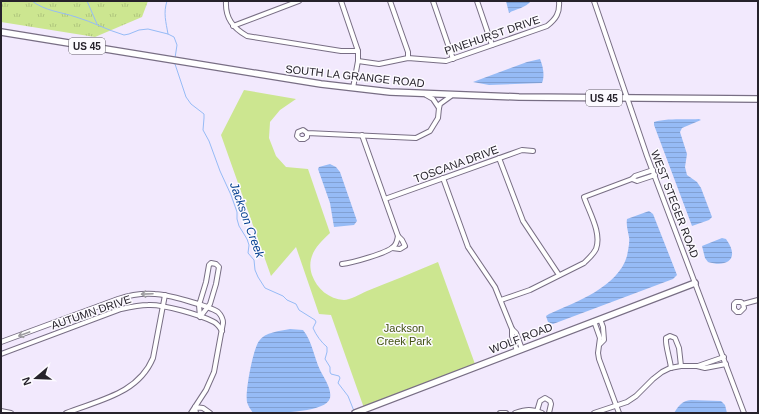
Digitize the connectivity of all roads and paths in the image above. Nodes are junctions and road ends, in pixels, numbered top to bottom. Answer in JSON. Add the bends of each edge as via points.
{"nodes":[{"id":1,"x":226,"y":1,"type":"edge"},
{"id":2,"x":299,"y":1,"type":"edge"},
{"id":3,"x":341,"y":1,"type":"edge"},
{"id":4,"x":390,"y":1,"type":"edge"},
{"id":5,"x":433,"y":1,"type":"edge"},
{"id":6,"x":477,"y":1,"type":"edge"},
{"id":7,"x":559,"y":1,"type":"edge"},
{"id":8,"x":594,"y":1,"type":"edge"},
{"id":9,"x":233,"y":26,"type":"junction"},
{"id":10,"x":1,"y":32,"type":"edge"},
{"id":11,"x":492,"y":45,"type":"junction"},
{"id":12,"x":358,"y":51,"type":"junction"},
{"id":13,"x":408,"y":58,"type":"junction"},
{"id":14,"x":453,"y":59,"type":"junction"},
{"id":15,"x":358,"y":61,"type":"junction"},
{"id":16,"x":353,"y":88,"type":"junction"},
{"id":17,"x":426,"y":94,"type":"junction"},
{"id":18,"x":451,"y":96,"type":"junction"},
{"id":19,"x":627,"y":98,"type":"junction"},
{"id":20,"x":758,"y":99,"type":"edge"},
{"id":21,"x":438,"y":108,"type":"junction"},
{"id":22,"x":307,"y":133,"type":"dead end"},
{"id":23,"x":362,"y":135,"type":"junction"},
{"id":24,"x":533,"y":151,"type":"dead end"},
{"id":25,"x":499,"y":158,"type":"junction"},
{"id":26,"x":653,"y":170,"type":"junction"},
{"id":27,"x":655,"y":175,"type":"junction"},
{"id":28,"x":443,"y":178,"type":"junction"},
{"id":29,"x":632,"y":180,"type":"junction"},
{"id":30,"x":385,"y":199,"type":"junction"},
{"id":31,"x":398,"y":236,"type":"junction"},
{"id":32,"x":392,"y":248,"type":"junction"},
{"id":33,"x":342,"y":264,"type":"dead end"},
{"id":34,"x":559,"y":275,"type":"junction"},
{"id":35,"x":695,"y":283,"type":"junction"},
{"id":36,"x":166,"y":294,"type":"junction"},
{"id":37,"x":501,"y":300,"type":"junction"},
{"id":38,"x":758,"y":300,"type":"edge"},
{"id":39,"x":743,"y":304,"type":"dead end"},
{"id":40,"x":199,"y":305,"type":"junction"},
{"id":41,"x":164,"y":306,"type":"junction"},
{"id":42,"x":206,"y":307,"type":"junction"},
{"id":43,"x":200,"y":317,"type":"junction"},
{"id":44,"x":597,"y":320,"type":"junction"},
{"id":45,"x":222,"y":332,"type":"junction"},
{"id":46,"x":1,"y":342,"type":"edge"},
{"id":47,"x":519,"y":350,"type":"junction"},
{"id":48,"x":1,"y":354,"type":"edge"},
{"id":49,"x":724,"y":358,"type":"junction"},
{"id":50,"x":726,"y":364,"type":"junction"},
{"id":51,"x":681,"y":366,"type":"junction"},
{"id":52,"x":697,"y":366,"type":"junction"},
{"id":53,"x":671,"y":368,"type":"junction"},
{"id":54,"x":617,"y":405,"type":"junction"},
{"id":55,"x":195,"y":407,"type":"junction"},
{"id":56,"x":1,"y":411,"type":"edge"},
{"id":57,"x":537,"y":411,"type":"junction"},
{"id":58,"x":357,"y":412,"type":"edge"},
{"id":59,"x":11,"y":413,"type":"edge"},
{"id":60,"x":66,"y":413,"type":"edge"},
{"id":61,"x":191,"y":413,"type":"edge"},
{"id":62,"x":196,"y":413,"type":"edge"},
{"id":63,"x":210,"y":413,"type":"edge"},
{"id":64,"x":500,"y":413,"type":"edge"},
{"id":65,"x":506,"y":413,"type":"edge"},
{"id":66,"x":515,"y":413,"type":"edge"},
{"id":67,"x":542,"y":413,"type":"edge"},
{"id":68,"x":549,"y":413,"type":"edge"},
{"id":69,"x":594,"y":413,"type":"edge"},
{"id":70,"x":619,"y":413,"type":"edge"},
{"id":71,"x":744,"y":413,"type":"edge"}],
"edges":[{"from":1,"to":9,"type":"street","via":[[227,13]]},
{"from":2,"to":9,"type":"street"},
{"from":3,"to":12,"type":"street"},
{"from":4,"to":13,"type":"street"},
{"from":5,"to":14,"type":"street"},
{"from":6,"to":11,"type":"street"},
{"from":7,"to":11,"type":"street","name":"PINEHURST DRIVE","via":[[560,8],[555,20],[547,26]]},
{"from":8,"to":19,"type":"street","name":"WEST STEGER ROAD"},
{"from":9,"to":12,"type":"street","via":[[247,36],[341,51]]},
{"from":10,"to":16,"type":"main road","name":"SOUTH LA GRANGE ROAD","number":"US 45"},
{"from":11,"to":14,"type":"street","name":"PINEHURST DRIVE"},
{"from":12,"to":15,"type":"street"},
{"from":13,"to":14,"type":"street","name":"PINEHURST DRIVE","via":[[446,61]]},
{"from":13,"to":15,"type":"street","name":"PINEHURST DRIVE","via":[[379,64]]},
{"from":15,"to":16,"type":"street"},
{"from":16,"to":17,"type":"main road","name":"SOUTH LA GRANGE ROAD","number":"US 45"},
{"from":17,"to":18,"type":"main road","name":"SOUTH LA GRANGE ROAD","number":"US 45"},
{"from":17,"to":21,"type":"street","via":[[433,99]]},
{"from":18,"to":19,"type":"main road","name":"SOUTH LA GRANGE ROAD","number":"US 45"},
{"from":18,"to":21,"type":"street"},
{"from":19,"to":20,"type":"main road","name":"SOUTH LA GRANGE ROAD","number":"US 45"},
{"from":19,"to":26,"type":"street","name":"WEST STEGER ROAD"},
{"from":21,"to":23,"type":"street","via":[[438,118],[434,126],[416,138]]},
{"from":22,"to":23,"type":"street"},
{"from":23,"to":30,"type":"street"},
{"from":24,"to":25,"type":"street","name":"TOSCANA DRIVE","via":[[522,150]]},
{"from":25,"to":28,"type":"street","name":"TOSCANA DRIVE"},
{"from":25,"to":34,"type":"street","via":[[523,221]]},
{"from":26,"to":27,"type":"street","name":"WEST STEGER ROAD"},
{"from":26,"to":29,"type":"street","via":[[635,176]]},
{"from":27,"to":29,"type":"street"},
{"from":27,"to":35,"type":"street","name":"WEST STEGER ROAD"},
{"from":28,"to":30,"type":"street","name":"TOSCANA DRIVE"},
{"from":28,"to":37,"type":"street","via":[[468,247]]},
{"from":29,"to":34,"type":"street","via":[[584,197],[596,231],[596,248],[584,263]]},
{"from":30,"to":31,"type":"street"},
{"from":31,"to":32,"type":"street"},
{"from":31,"to":32,"type":"street","via":[[405,246],[400,249]]},
{"from":32,"to":33,"type":"street","via":[[353,263]]},
{"from":34,"to":37,"type":"street","via":[[530,290]]},
{"from":35,"to":44,"type":"main road","name":"WOLF ROAD"},
{"from":35,"to":49,"type":"street","name":"WEST STEGER ROAD"},
{"from":36,"to":40,"type":"street","name":"AUTUMN DRIVE"},
{"from":36,"to":41,"type":"street"},
{"from":36,"to":46,"type":"street","name":"AUTUMN DRIVE","one_way":true,"via":[[124,297]]},
{"from":37,"to":47,"type":"street"},
{"from":38,"to":39,"type":"street"},
{"from":40,"to":42,"type":"street","name":"AUTUMN DRIVE"},
{"from":40,"to":42,"type":"street","via":[[209,266],[211,263],[216,264],[219,269],[216,284],[210,304]]},
{"from":40,"to":43,"type":"street"},
{"from":41,"to":43,"type":"street","name":"AUTUMN DRIVE"},
{"from":41,"to":48,"type":"street","name":"AUTUMN DRIVE","via":[[149,304],[128,307]]},
{"from":41,"to":60,"type":"street","via":[[154,358],[141,378],[125,390]]},
{"from":42,"to":43,"type":"street"},
{"from":42,"to":45,"type":"street","name":"AUTUMN DRIVE","via":[[222,316]]},
{"from":43,"to":45,"type":"street","name":"AUTUMN DRIVE","via":[[215,323]]},
{"from":44,"to":47,"type":"main road","name":"WOLF ROAD"},
{"from":44,"to":54,"type":"street","via":[[599,359]]},
{"from":45,"to":55,"type":"street","via":[[214,372]]},
{"from":47,"to":58,"type":"main road","name":"WOLF ROAD"},
{"from":49,"to":50,"type":"street","name":"WEST STEGER ROAD"},
{"from":49,"to":52,"type":"street"},
{"from":50,"to":52,"type":"street","via":[[705,368]]},
{"from":50,"to":71,"type":"street","name":"WEST STEGER ROAD"},
{"from":51,"to":52,"type":"street"},
{"from":51,"to":53,"type":"street"},
{"from":51,"to":53,"type":"street","via":[[679,348],[675,338],[670,336],[665,342]]},
{"from":53,"to":54,"type":"street","via":[[653,379],[636,396]]},
{"from":54,"to":69,"type":"street"},
{"from":54,"to":70,"type":"street"},
{"from":55,"to":61,"type":"street"},
{"from":55,"to":62,"type":"street"},
{"from":55,"to":63,"type":"street","via":[[203,408]]},
{"from":56,"to":59,"type":"street"},
{"from":57,"to":66,"type":"street","via":[[525,409]]},
{"from":57,"to":67,"type":"street"},
{"from":57,"to":68,"type":"street","via":[[540,402],[545,398],[551,404]]},
{"from":64,"to":65,"type":"street"}]}
